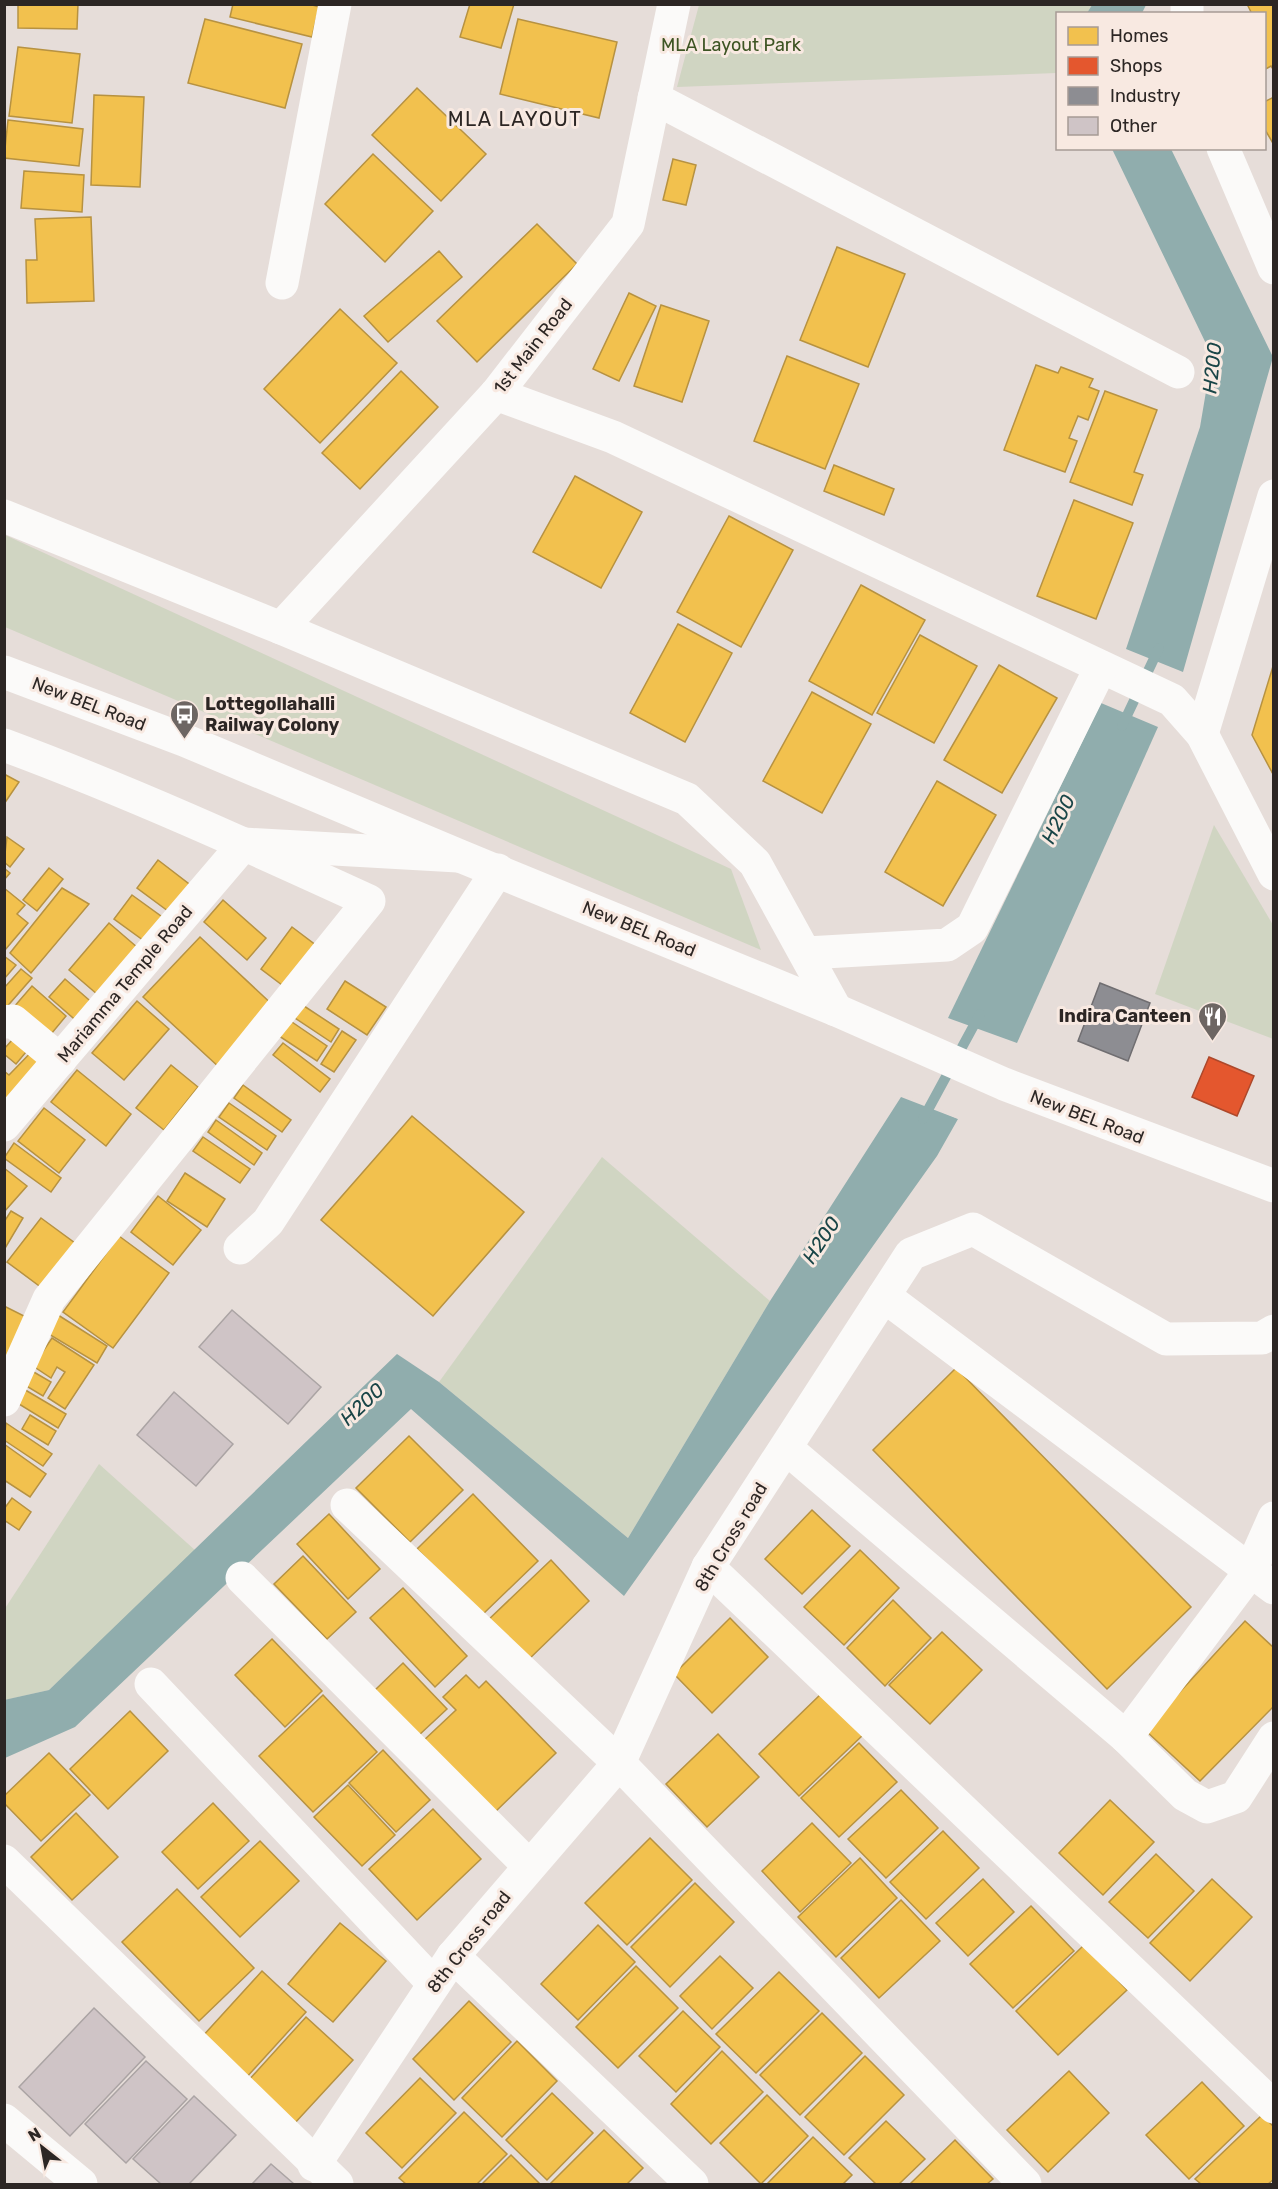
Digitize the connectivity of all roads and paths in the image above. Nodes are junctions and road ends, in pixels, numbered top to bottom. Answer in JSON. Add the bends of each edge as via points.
{"nodes":[{"id":1,"x":335,"y":4,"type":"edge"},
{"id":2,"x":674,"y":4,"type":"edge"},
{"id":3,"x":654,"y":98,"type":"junction"},
{"id":4,"x":1224,"y":150,"type":"edge"},
{"id":5,"x":1274,"y":268,"type":"edge"},
{"id":6,"x":282,"y":283,"type":"dead end"},
{"id":7,"x":1178,"y":372,"type":"dead end"},
{"id":8,"x":496,"y":394,"type":"junction"},
{"id":9,"x":1274,"y":496,"type":"edge"},
{"id":10,"x":4,"y":516,"type":"edge"},
{"id":11,"x":281,"y":627,"type":"junction"},
{"id":12,"x":1108,"y":671,"type":"junction"},
{"id":13,"x":4,"y":672,"type":"edge"},
{"id":14,"x":1202,"y":734,"type":"junction"},
{"id":15,"x":4,"y":745,"type":"edge"},
{"id":16,"x":244,"y":844,"type":"junction"},
{"id":17,"x":460,"y":856,"type":"junction"},
{"id":18,"x":498,"y":870,"type":"junction"},
{"id":19,"x":1274,"y":874,"type":"edge"},
{"id":20,"x":807,"y":953,"type":"junction"},
{"id":21,"x":836,"y":1010,"type":"junction"},
{"id":22,"x":4,"y":1022,"type":"edge"},
{"id":23,"x":60,"y":1060,"type":"junction"},
{"id":24,"x":4,"y":1125,"type":"edge"},
{"id":25,"x":1274,"y":1186,"type":"edge"},
{"id":26,"x":240,"y":1248,"type":"dead end"},
{"id":27,"x":884,"y":1296,"type":"junction"},
{"id":28,"x":1268,"y":1335,"type":"edge"},
{"id":29,"x":4,"y":1400,"type":"edge"},
{"id":30,"x":786,"y":1448,"type":"junction"},
{"id":31,"x":347,"y":1505,"type":"dead end"},
{"id":32,"x":1274,"y":1518,"type":"edge"},
{"id":33,"x":708,"y":1567,"type":"junction"},
{"id":34,"x":242,"y":1578,"type":"dead end"},
{"id":35,"x":1262,"y":1580,"type":"edge"},
{"id":36,"x":151,"y":1684,"type":"dead end"},
{"id":37,"x":1126,"y":1737,"type":"junction"},
{"id":38,"x":1274,"y":1738,"type":"edge"},
{"id":39,"x":618,"y":1763,"type":"junction"},
{"id":40,"x":4,"y":1861,"type":"edge"},
{"id":41,"x":529,"y":1866,"type":"junction"},
{"id":42,"x":453,"y":1956,"type":"junction"},
{"id":43,"x":434,"y":1984,"type":"junction"},
{"id":44,"x":1274,"y":2107,"type":"edge"},
{"id":45,"x":4,"y":2120,"type":"edge"},
{"id":46,"x":326,"y":2175,"type":"edge"},
{"id":47,"x":81,"y":2184,"type":"edge"},
{"id":48,"x":692,"y":2184,"type":"edge"},
{"id":49,"x":1025,"y":2184,"type":"edge"}],
"edges":[{"from":1,"to":6,"type":"street"},
{"from":2,"to":3,"type":"street","name":"1st Main Road"},
{"from":3,"to":7,"type":"street"},
{"from":3,"to":8,"type":"street","name":"1st Main Road","via":[[628,224]]},
{"from":4,"to":5,"type":"street"},
{"from":8,"to":11,"type":"street","name":"1st Main Road"},
{"from":8,"to":12,"type":"street","via":[[613,437]]},
{"from":9,"to":14,"type":"street"},
{"from":10,"to":11,"type":"street"},
{"from":11,"to":20,"type":"street","via":[[687,799],[755,862]]},
{"from":12,"to":14,"type":"street","via":[[1172,700]]},
{"from":12,"to":20,"type":"street","via":[[972,928],[947,945]]},
{"from":13,"to":17,"type":"street","name":"New BEL Road","via":[[184,740]]},
{"from":14,"to":19,"type":"street"},
{"from":15,"to":16,"type":"street","via":[[63,766]]},
{"from":16,"to":17,"type":"street"},
{"from":16,"to":23,"type":"street","name":"Mariamma Temple Road"},
{"from":16,"to":29,"type":"street","via":[[369,901],[49,1299]]},
{"from":17,"to":18,"type":"street","name":"New BEL Road"},
{"from":18,"to":21,"type":"street","name":"New BEL Road"},
{"from":18,"to":26,"type":"street","via":[[268,1222]]},
{"from":20,"to":21,"type":"street"},
{"from":21,"to":25,"type":"street","name":"New BEL Road","via":[[1004,1084]]},
{"from":22,"to":23,"type":"street","via":[[13,1021]]},
{"from":23,"to":24,"type":"street","name":"Mariamma Temple Road"},
{"from":27,"to":28,"type":"street","name":"8th Cross road","via":[[911,1254],[973,1229],[1166,1339]]},
{"from":27,"to":30,"type":"street","name":"8th Cross road"},
{"from":27,"to":35,"type":"street"},
{"from":30,"to":33,"type":"street","name":"8th Cross road"},
{"from":30,"to":37,"type":"street"},
{"from":31,"to":39,"type":"street"},
{"from":32,"to":35,"type":"street"},
{"from":33,"to":39,"type":"street","name":"8th Cross road"},
{"from":33,"to":44,"type":"street"},
{"from":34,"to":41,"type":"street"},
{"from":35,"to":37,"type":"street"},
{"from":36,"to":43,"type":"street"},
{"from":37,"to":38,"type":"street","via":[[1185,1795],[1207,1807],[1236,1797]]},
{"from":39,"to":41,"type":"street","name":"8th Cross road"},
{"from":39,"to":49,"type":"street"},
{"from":40,"to":46,"type":"street"},
{"from":41,"to":42,"type":"street","name":"8th Cross road"},
{"from":42,"to":43,"type":"street","name":"8th Cross road"},
{"from":42,"to":48,"type":"street"},
{"from":43,"to":46,"type":"street","name":"8th Cross road"},
{"from":45,"to":47,"type":"street"}]}
